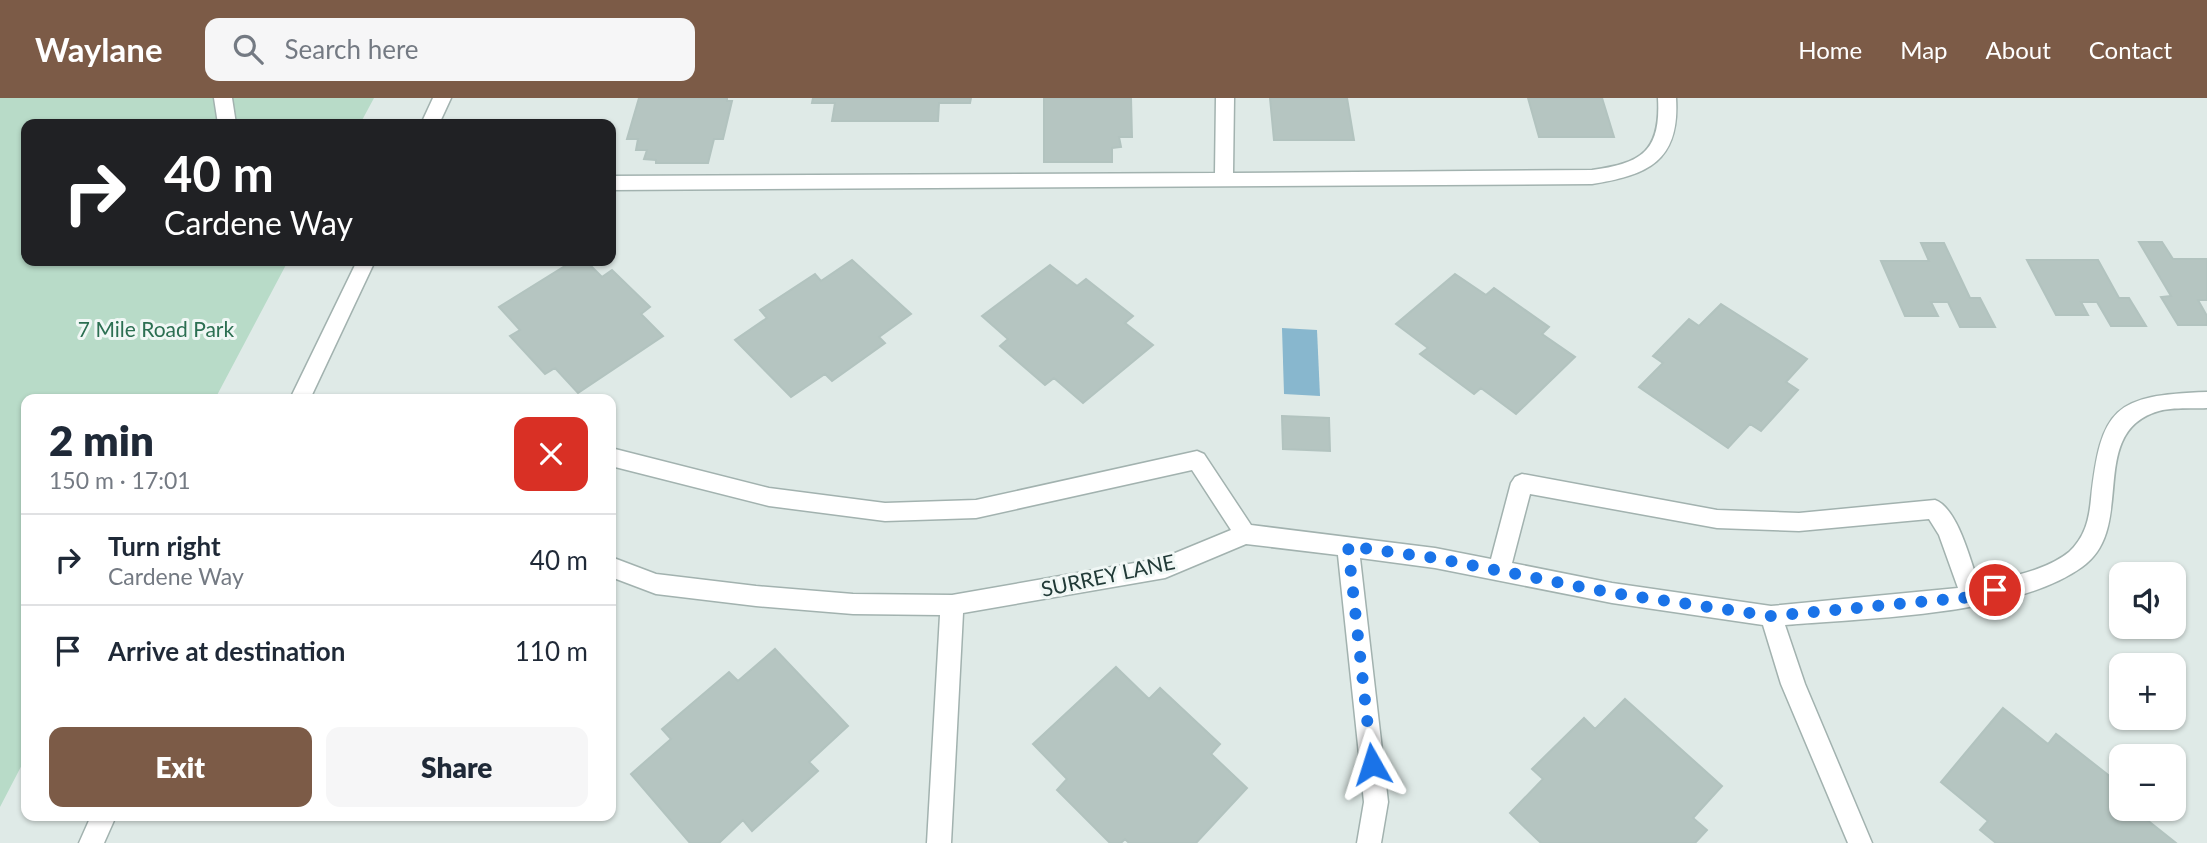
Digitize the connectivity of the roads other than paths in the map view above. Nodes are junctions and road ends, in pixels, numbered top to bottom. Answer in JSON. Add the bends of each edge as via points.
{"nodes":[{"id":1,"x":223,"y":98,"type":"edge"},
{"id":2,"x":442,"y":98,"type":"edge"},
{"id":3,"x":1225,"y":98,"type":"edge"},
{"id":4,"x":1667,"y":98,"type":"edge"},
{"id":5,"x":226,"y":119,"type":"edge"},
{"id":6,"x":432,"y":119,"type":"edge"},
{"id":7,"x":1224,"y":178,"type":"junction"},
{"id":8,"x":616,"y":183,"type":"edge"},
{"id":9,"x":364,"y":266,"type":"edge"},
{"id":10,"x":302,"y":394,"type":"edge"},
{"id":11,"x":2207,"y":400,"type":"edge"},
{"id":12,"x":616,"y":458,"type":"edge"},
{"id":13,"x":1245,"y":534,"type":"junction"},
{"id":14,"x":1348,"y":546,"type":"junction"},
{"id":15,"x":616,"y":569,"type":"edge"},
{"id":16,"x":1499,"y":570,"type":"junction"},
{"id":17,"x":1972,"y":597,"type":"junction"},
{"id":18,"x":952,"y":605,"type":"junction"},
{"id":19,"x":1771,"y":616,"type":"junction"},
{"id":20,"x":102,"y":821,"type":"edge"},
{"id":21,"x":91,"y":843,"type":"edge"},
{"id":22,"x":939,"y":843,"type":"edge"},
{"id":23,"x":1369,"y":843,"type":"edge"},
{"id":24,"x":1860,"y":843,"type":"edge"}],
"edges":[{"from":1,"to":5,"type":"street"},
{"from":2,"to":6,"type":"street"},
{"from":3,"to":7,"type":"street"},
{"from":4,"to":7,"type":"street","via":[[1670,125],[1662,147],[1642,165],[1616,174]]},
{"from":7,"to":8,"type":"street"},
{"from":9,"to":10,"type":"street"},
{"from":11,"to":17,"type":"street","name":"SURREY LANE","via":[[2157,402],[2123,419],[2107,450],[2101,521],[2089,545],[2075,560],[2041,577]]},
{"from":12,"to":13,"type":"street","via":[[769,497],[885,512],[976,509],[1196,460]]},
{"from":13,"to":14,"type":"street","name":"SURREY LANE"},
{"from":13,"to":18,"type":"street","name":"SURREY LANE","via":[[1165,568]]},
{"from":14,"to":16,"type":"street","name":"SURREY LANE"},
{"from":14,"to":23,"type":"street","via":[[1376,802]]},
{"from":15,"to":18,"type":"street","name":"SURREY LANE","via":[[656,584],[744,595],[853,604]]},
{"from":16,"to":17,"type":"street","via":[[1522,483],[1717,520],[1800,522],[1935,509],[1949,531]]},
{"from":16,"to":19,"type":"street","name":"SURREY LANE","via":[[1612,593]]},
{"from":17,"to":19,"type":"street","name":"SURREY LANE"},
{"from":18,"to":22,"type":"street"},
{"from":19,"to":24,"type":"street","via":[[1793,684]]},
{"from":20,"to":21,"type":"street"}]}
